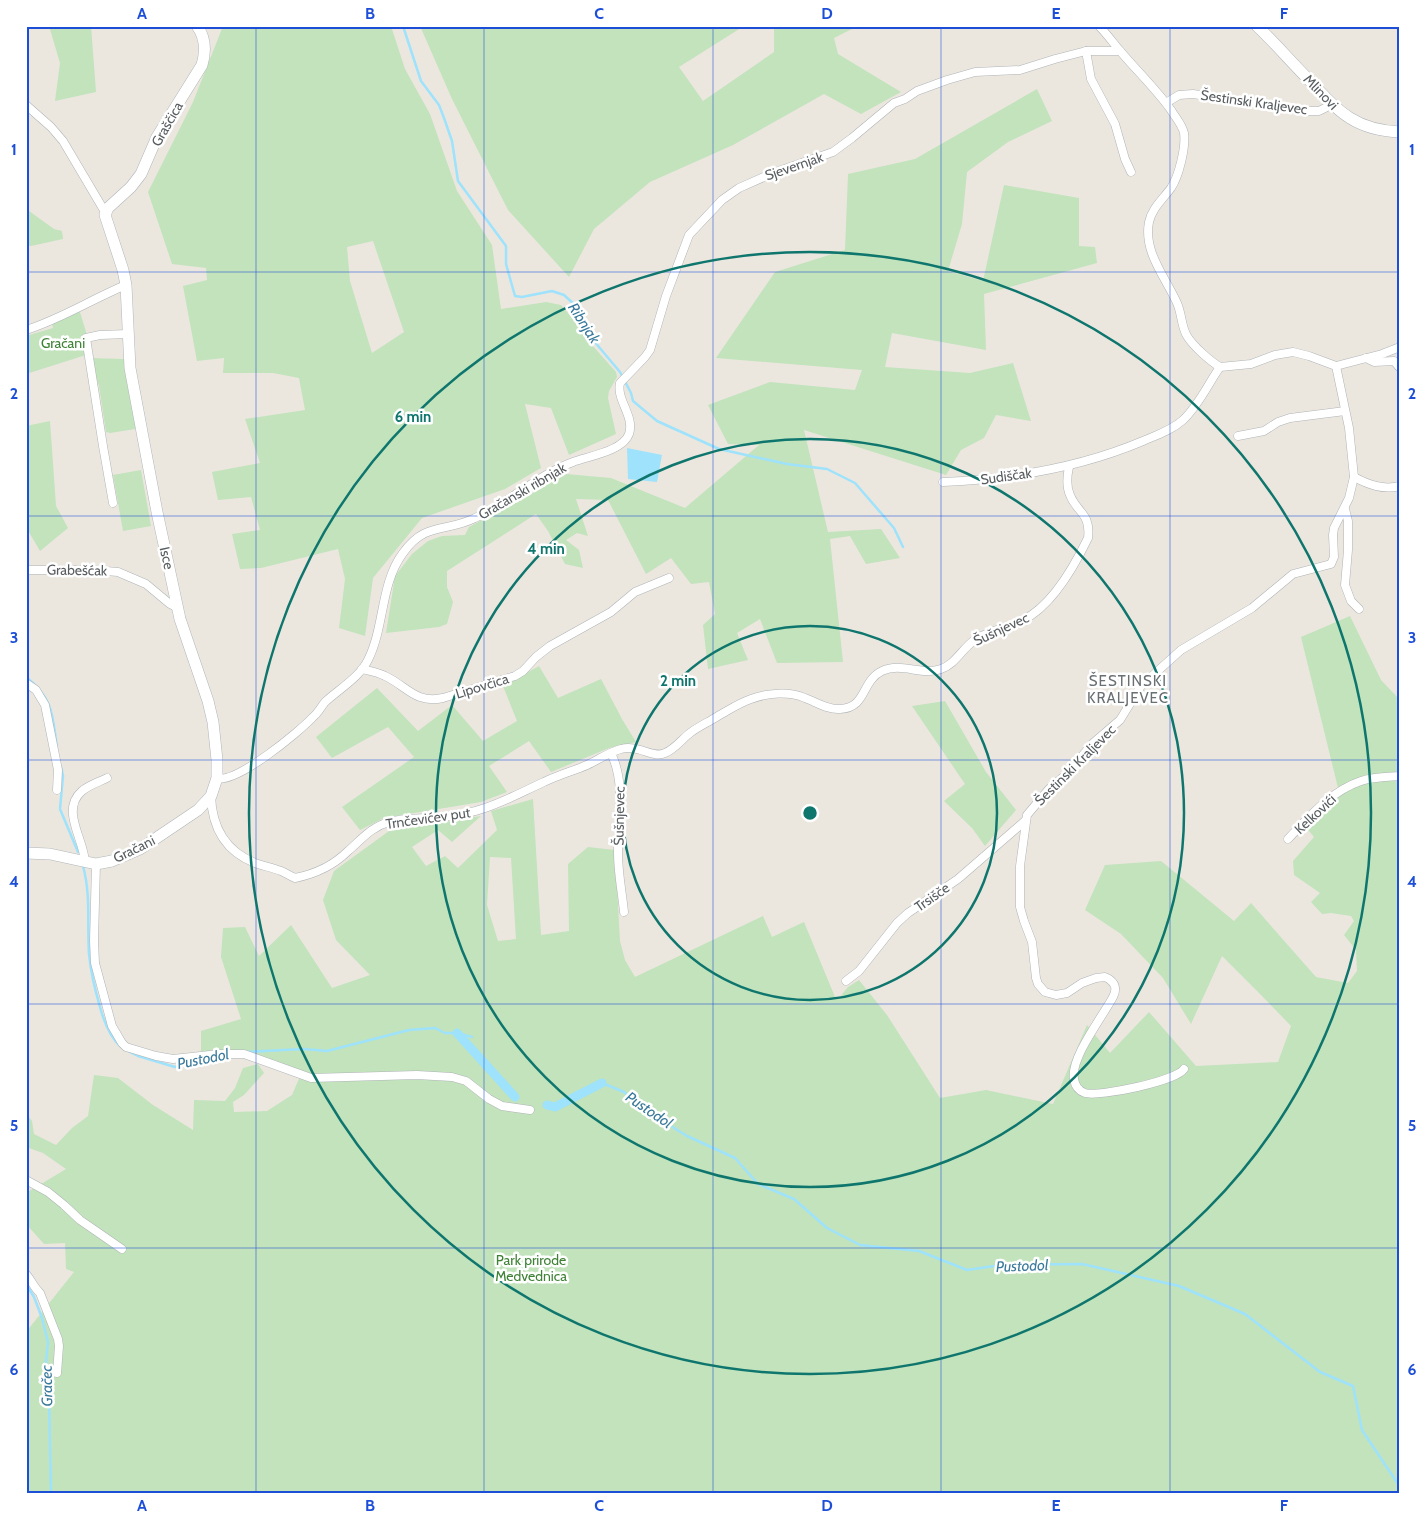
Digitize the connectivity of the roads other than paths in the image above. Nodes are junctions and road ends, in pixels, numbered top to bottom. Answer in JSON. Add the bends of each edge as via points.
{"nodes":[{"id":1,"x":197,"y":26,"type":"edge"},
{"id":2,"x":1099,"y":26,"type":"edge"},
{"id":3,"x":1256,"y":26,"type":"edge"},
{"id":4,"x":1120,"y":51,"type":"junction"},
{"id":5,"x":1086,"y":52,"type":"junction"},
{"id":6,"x":1166,"y":103,"type":"junction"},
{"id":7,"x":26,"y":105,"type":"edge"},
{"id":8,"x":1331,"y":105,"type":"junction"},
{"id":9,"x":1400,"y":132,"type":"edge"},
{"id":10,"x":1131,"y":172,"type":"dead end"},
{"id":11,"x":105,"y":212,"type":"junction"},
{"id":12,"x":126,"y":285,"type":"junction"},
{"id":13,"x":26,"y":330,"type":"edge"},
{"id":14,"x":128,"y":334,"type":"junction"},
{"id":15,"x":1399,"y":349,"type":"edge"},
{"id":16,"x":1366,"y":358,"type":"junction"},
{"id":17,"x":1336,"y":366,"type":"junction"},
{"id":18,"x":1220,"y":367,"type":"junction"},
{"id":19,"x":1400,"y":368,"type":"edge"},
{"id":20,"x":620,"y":383,"type":"joint"},
{"id":21,"x":1345,"y":411,"type":"junction"},
{"id":22,"x":1238,"y":436,"type":"dead end"},
{"id":23,"x":1069,"y":467,"type":"junction"},
{"id":24,"x":1354,"y":477,"type":"junction"},
{"id":25,"x":943,"y":482,"type":"dead end"},
{"id":26,"x":1400,"y":486,"type":"edge"},
{"id":27,"x":113,"y":503,"type":"dead end"},
{"id":28,"x":1345,"y":509,"type":"junction"},
{"id":29,"x":26,"y":570,"type":"edge"},
{"id":30,"x":669,"y":578,"type":"dead end"},
{"id":31,"x":178,"y":608,"type":"junction"},
{"id":32,"x":1359,"y":610,"type":"dead end"},
{"id":33,"x":362,"y":669,"type":"junction"},
{"id":34,"x":26,"y":683,"type":"edge"},
{"id":35,"x":611,"y":753,"type":"junction"},
{"id":36,"x":1400,"y":776,"type":"edge"},
{"id":37,"x":107,"y":778,"type":"dead end"},
{"id":38,"x":217,"y":778,"type":"junction"},
{"id":39,"x":57,"y":790,"type":"dead end"},
{"id":40,"x":210,"y":796,"type":"junction"},
{"id":41,"x":198,"y":810,"type":"junction"},
{"id":42,"x":213,"y":819,"type":"junction"},
{"id":43,"x":1026,"y":820,"type":"junction"},
{"id":44,"x":1288,"y":839,"type":"dead end"},
{"id":45,"x":26,"y":853,"type":"edge"},
{"id":46,"x":91,"y":863,"type":"junction"},
{"id":47,"x":624,"y":912,"type":"dead end"},
{"id":48,"x":846,"y":981,"type":"dead end"},
{"id":49,"x":1184,"y":1069,"type":"dead end"},
{"id":50,"x":530,"y":1110,"type":"dead end"},
{"id":51,"x":26,"y":1180,"type":"edge"},
{"id":52,"x":122,"y":1249,"type":"dead end"},
{"id":53,"x":26,"y":1274,"type":"edge"},
{"id":54,"x":57,"y":1373,"type":"dead end"}],
"edges":[{"from":1,"to":11,"type":"street","name":"Graščica","via":[[204,43],[202,66],[157,137],[141,174]]},
{"from":2,"to":4,"type":"street"},
{"from":3,"to":8,"type":"street","name":"Mlinovi"},
{"from":4,"to":5,"type":"street","name":"Sjevernjak"},
{"from":4,"to":6,"type":"street"},
{"from":5,"to":10,"type":"street","via":[[1091,79],[1115,124]]},
{"from":5,"to":20,"type":"street","name":"Sjevernjak","via":[[1020,70],[956,76],[918,91],[888,108],[833,152],[748,183],[722,200],[688,235],[654,342],[645,357]]},
{"from":6,"to":8,"type":"street","name":"Šestinski Kraljevec","via":[[1179,95],[1194,94],[1308,111],[1319,111]]},
{"from":6,"to":18,"type":"street","via":[[1182,127],[1184,147],[1173,186],[1157,205],[1150,220],[1150,245],[1154,260],[1178,304],[1187,336]]},
{"from":7,"to":11,"type":"street","via":[[63,141]]},
{"from":8,"to":9,"type":"street","name":"Mlinovi","via":[[1362,125]]},
{"from":11,"to":12,"type":"street","name":"Isce"},
{"from":12,"to":13,"type":"street"},
{"from":12,"to":14,"type":"street","name":"Isce"},
{"from":14,"to":27,"type":"street","via":[[86,338]]},
{"from":14,"to":31,"type":"street","name":"Isce","via":[[130,368],[143,441]]},
{"from":15,"to":16,"type":"street"},
{"from":16,"to":17,"type":"street"},
{"from":16,"to":19,"type":"street","via":[[1374,362],[1394,361]]},
{"from":17,"to":18,"type":"street","via":[[1292,352],[1251,364]]},
{"from":17,"to":21,"type":"street","name":"Šestinski Kraljevec"},
{"from":18,"to":23,"type":"street","via":[[1196,404],[1176,425],[1133,445]]},
{"from":20,"to":33,"type":"street","name":"Gračanski ribnjak","via":[[630,423],[630,433],[621,445],[566,464],[475,518],[417,537],[404,551],[393,569],[371,653]]},
{"from":21,"to":22,"type":"street","via":[[1290,418],[1264,431]]},
{"from":21,"to":24,"type":"street","name":"Šestinski Kraljevec"},
{"from":23,"to":25,"type":"street","name":"Sudiščak","via":[[982,480]]},
{"from":23,"to":35,"type":"street","name":"Šušnjevec","via":[[1069,494],[1086,520],[1088,538],[1054,594],[1030,617],[978,638],[942,668],[882,671],[870,681],[862,698],[842,710],[792,694],[759,697],[735,706],[659,756],[633,748]]},
{"from":24,"to":26,"type":"street","via":[[1377,487]]},
{"from":24,"to":28,"type":"street","name":"Šestinski Kraljevec"},
{"from":28,"to":32,"type":"street","via":[[1348,533],[1345,585]]},
{"from":28,"to":43,"type":"street","name":"Šestinski Kraljevec","via":[[1334,528],[1331,564],[1293,574],[1252,608],[1180,650],[1141,686],[1120,720],[1049,789]]},
{"from":29,"to":31,"type":"street","name":"Grabešćak","via":[[118,572],[146,584]]},
{"from":30,"to":33,"type":"street","name":"Lipovčica","via":[[635,592],[611,612],[550,646],[515,676],[443,698],[422,699],[386,676]]},
{"from":31,"to":38,"type":"street","name":"Isce","via":[[213,722]]},
{"from":33,"to":38,"type":"street","name":"Gračanski ribnjak","via":[[323,704],[314,717],[279,746],[234,777]]},
{"from":34,"to":39,"type":"street","via":[[36,690],[45,705],[58,770]]},
{"from":35,"to":42,"type":"street","name":"Trnčevićev put","via":[[482,809],[452,816],[402,819],[380,825],[365,834],[335,862],[299,877],[240,856],[227,844]]},
{"from":35,"to":47,"type":"street","name":"Šušnjevec","via":[[620,787],[618,869]]},
{"from":36,"to":44,"type":"street","name":"Kelkovići","via":[[1361,781],[1342,790]]},
{"from":37,"to":46,"type":"street","via":[[81,792],[73,805],[85,854]]},
{"from":38,"to":40,"type":"street","name":"Gračani"},
{"from":40,"to":41,"type":"street","name":"Gračani"},
{"from":40,"to":42,"type":"street","name":"Trnčevićev put"},
{"from":41,"to":42,"type":"street","name":"Trnčevićev put"},
{"from":41,"to":46,"type":"street","name":"Gračani","via":[[140,849],[112,861]]},
{"from":43,"to":48,"type":"street","name":"Trsišče","via":[[958,879],[897,923],[859,971]]},
{"from":43,"to":49,"type":"street","name":"Šestinski Kraljevec","via":[[1020,907],[1032,942],[1038,984],[1045,992],[1056,995],[1101,977],[1110,979],[1116,991],[1078,1057],[1074,1071],[1076,1087],[1089,1093],[1118,1090],[1159,1082]]},
{"from":45,"to":46,"type":"street","name":"Gračani"},
{"from":46,"to":50,"type":"street","via":[[95,963],[108,1014],[126,1047],[164,1059],[244,1054],[311,1078],[452,1077],[466,1081],[502,1106]]},
{"from":51,"to":52,"type":"street","via":[[48,1192],[80,1220]]},
{"from":53,"to":54,"type":"street","via":[[40,1293],[58,1340]]}]}
